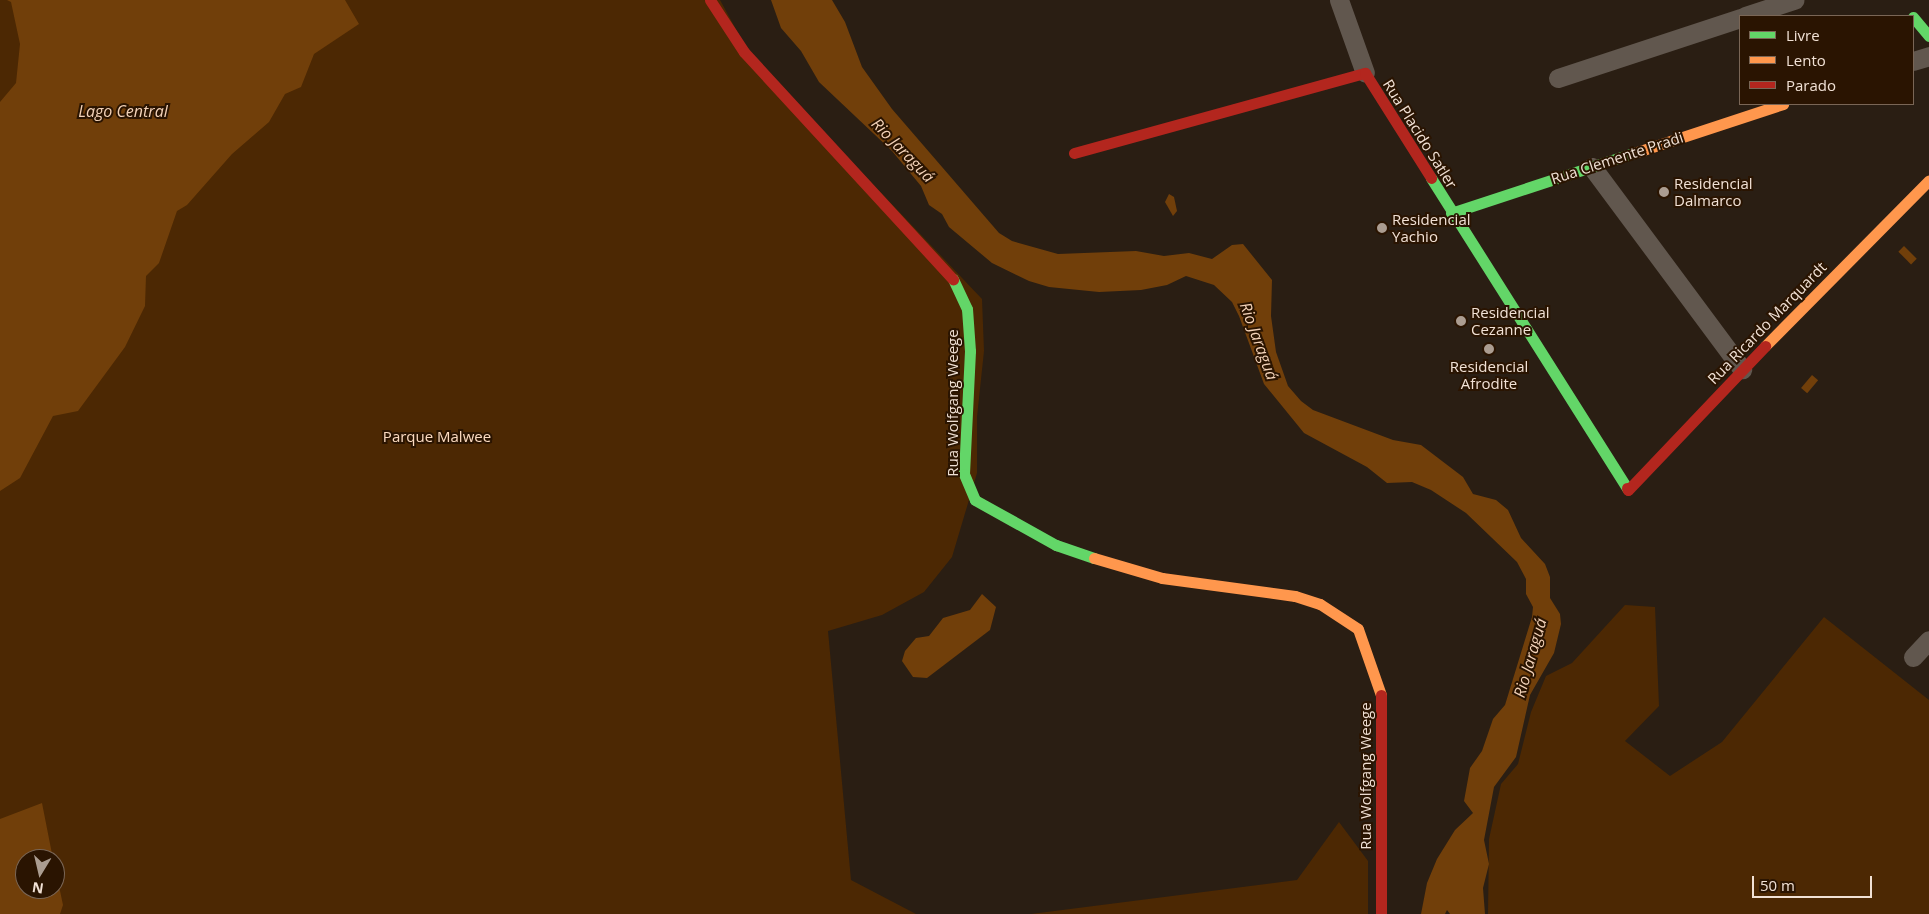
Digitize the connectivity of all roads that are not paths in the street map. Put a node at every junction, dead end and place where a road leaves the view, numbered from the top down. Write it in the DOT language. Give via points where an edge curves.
graph roads {
  1 [pos="710,0"];
  2 [pos="1339,0"];
  3 [pos="1794,0"];
  4 [pos="1903,5"];
  5 [pos="1748,15"];
  6 [pos="1910,15"];
  7 [pos="1739,18"];
  8 [pos="1914,19"];
  9 [pos="1929,36"];
  10 [pos="1929,56"];
  11 [pos="1914,61"];
  12 [pos="1365,72"];
  13 [pos="1558,78"];
  14 [pos="1780,105"];
  15 [pos="1074,152"];
  16 [pos="1592,167"];
  17 [pos="1929,180"];
  18 [pos="1451,213"];
  19 [pos="1742,369"];
  20 [pos="1628,490"];
  21 [pos="1929,640"];
  22 [pos="1913,657"];
  23 [pos="1381,914"];
  1 -- 23 [label="street, Rua Wolfgang Weege" via="744,52 950,275 967,309 970,351 964,474 975,500 1056,544 1129,570 1162,578 1295,596 1320,604 1358,629 1381,690"];
  2 -- 12 [label="street"];
  3 -- 5 [label="street"];
  4 -- 6 [label="street"];
  7 -- 13 [label="street"];
  8 -- 9 [label="street"];
  10 -- 11 [label="street"];
  12 -- 15 [label="street, Rua Placido Satler"];
  12 -- 18 [label="street, Rua Placido Satler"];
  14 -- 16 [label="street, Rua Clemente Pradi"];
  16 -- 18 [label="street, Rua Clemente Pradi"];
  16 -- 19 [label="street"];
  17 -- 19 [label="street, Rua Ricardo Marquardt"];
  18 -- 20 [label="street, Rua Placido Satler"];
  19 -- 20 [label="street, Rua Ricardo Marquardt"];
  21 -- 22 [label="street"];
}
